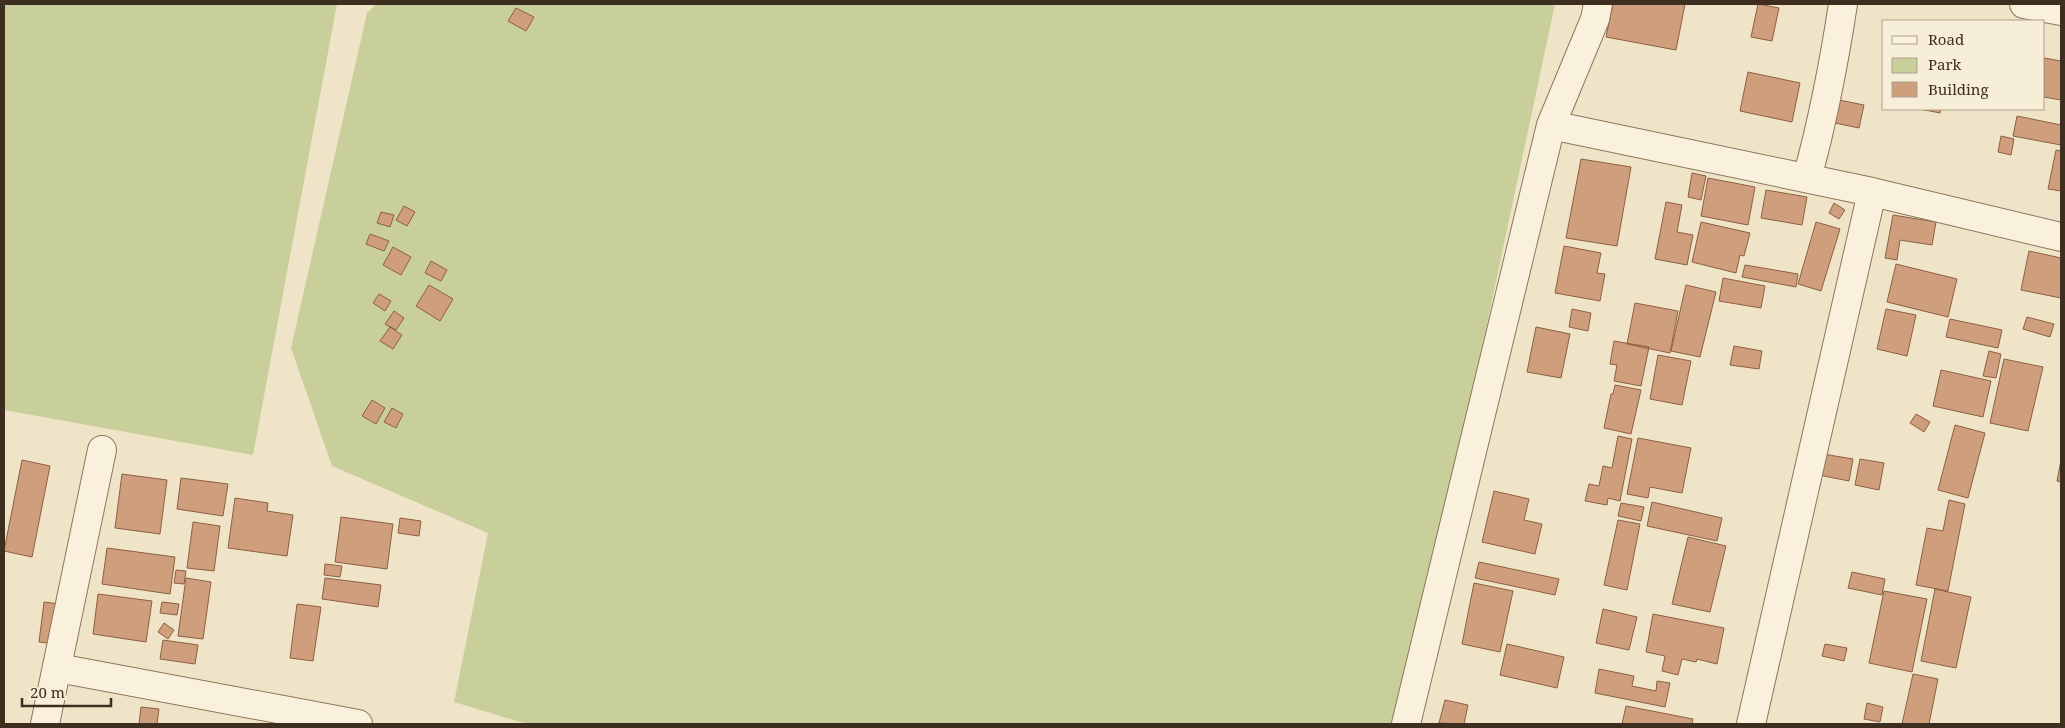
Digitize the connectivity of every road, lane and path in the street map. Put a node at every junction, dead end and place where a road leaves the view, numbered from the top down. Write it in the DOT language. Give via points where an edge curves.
graph roads {
  1 [pos="1598,4"];
  2 [pos="1843,4"];
  3 [pos="2024,4"];
  4 [pos="2061,11"];
  5 [pos="1551,125"];
  6 [pos="1807,178"];
  7 [pos="1872,192"];
  8 [pos="2061,237"];
  9 [pos="102,450"];
  10 [pos="58,668"];
  11 [pos="45,724"];
  12 [pos="358,724"];
  13 [pos="1406,724"];
  14 [pos="1751,724"];
  1 -- 5 [label="street" via="1595,19"];
  2 -- 6 [label="street" via="1822,125"];
  3 -- 4 [label="street"];
  5 -- 6 [label="street"];
  5 -- 13 [label="street"];
  6 -- 7 [label="street"];
  7 -- 8 [label="street"];
  7 -- 14 [label="street"];
  9 -- 10 [label="street"];
  10 -- 11 [label="street"];
  10 -- 12 [label="street"];
}
